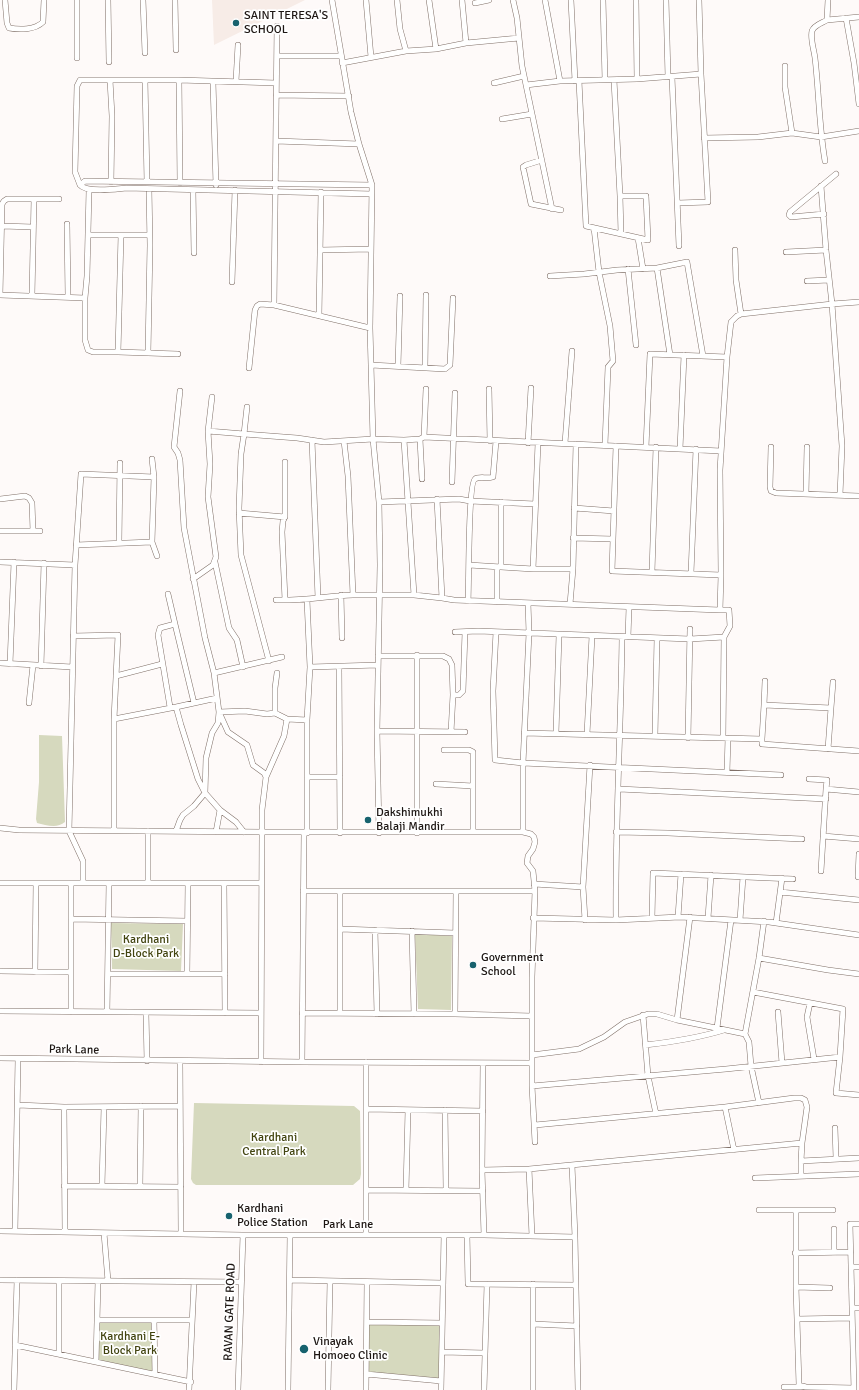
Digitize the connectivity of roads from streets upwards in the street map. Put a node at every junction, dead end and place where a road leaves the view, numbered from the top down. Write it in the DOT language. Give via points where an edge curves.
graph roads {
  1 [pos="5,0"];
  2 [pos="44,0"];
  3 [pos="78,0"];
  4 [pos="108,0"];
  5 [pos="142,0"];
  6 [pos="175,0"];
  7 [pos="332,0"];
  8 [pos="366,0"];
  9 [pos="397,0"];
  10 [pos="429,0"];
  11 [pos="462,0"];
  12 [pos="490,0"];
  13 [pos="513,0"];
  14 [pos="545,0"];
  15 [pos="571,0"];
  16 [pos="603,0"];
  17 [pos="636,0"];
  18 [pos="666,0"];
  19 [pos="699,0"];
  20 [pos="828,0"];
  21 [pos="475,3"];
  22 [pos="859,17"];
  23 [pos="846,18"];
  24 [pos="826,20"];
  25 [pos="278,26"];
  26 [pos="519,38"];
  27 [pos="466,43"];
  28 [pos="238,45"];
  29 [pos="436,49"];
  30 [pos="176,50"];
  31 [pos="406,51"];
  32 [pos="145,53"];
  33 [pos="277,56"];
  34 [pos="342,56"];
  35 [pos="371,57"];
  36 [pos="77,58"];
  37 [pos="109,62"];
  38 [pos="342,63"];
  39 [pos="785,66"];
  40 [pos="701,74"];
  41 [pos="524,76"];
  42 [pos="670,77"];
  43 [pos="637,79"];
  44 [pos="110,80"];
  45 [pos="145,80"];
  46 [pos="179,80"];
  47 [pos="605,80"];
  48 [pos="614,80"];
  49 [pos="236,81"];
  50 [pos="560,81"];
  51 [pos="577,81"];
  52 [pos="213,82"];
  53 [pos="276,83"];
  54 [pos="494,83"];
  55 [pos="526,85"];
  56 [pos="276,95"];
  57 [pos="349,96"];
  58 [pos="859,104"];
  59 [pos="532,114"];
  60 [pos="502,119"];
  61 [pos="859,130"];
  62 [pos="792,133"];
  63 [pos="821,137"];
  64 [pos="704,138"];
  65 [pos="276,141"];
  66 [pos="359,144"];
  67 [pos="542,160"];
  68 [pos="825,161"];
  69 [pos="836,174"];
  70 [pos="111,182"];
  71 [pos="147,182"];
  72 [pos="180,182"];
  73 [pos="216,183"];
  74 [pos="276,183"];
  75 [pos="81,185"];
  76 [pos="372,185"];
  77 [pos="821,186"];
  78 [pos="149,189"];
  79 [pos="89,190"];
  80 [pos="193,190"];
  81 [pos="216,190"];
  82 [pos="235,190"];
  83 [pos="276,191"];
  84 [pos="321,192"];
  85 [pos="372,194"];
  86 [pos="620,196"];
  87 [pos="34,199"];
  88 [pos="59,199"];
  89 [pos="678,203"];
  90 [pos="552,209"];
  91 [pos="561,210"];
  92 [pos="824,214"];
  93 [pos="67,224"];
  94 [pos="2,226"];
  95 [pos="33,227"];
  96 [pos="594,228"];
  97 [pos="621,234"];
  98 [pos="88,235"];
  99 [pos="121,235"];
  100 [pos="149,235"];
  101 [pos="638,238"];
  102 [pos="679,246"];
  103 [pos="371,249"];
  104 [pos="320,250"];
  105 [pos="735,250"];
  106 [pos="826,250"];
  107 [pos="786,252"];
  108 [pos="194,253"];
  109 [pos="657,268"];
  110 [pos="628,269"];
  111 [pos="643,269"];
  112 [pos="599,272"];
  113 [pos="550,276"];
  114 [pos="829,280"];
  115 [pos="232,282"];
  116 [pos="807,282"];
  117 [pos="0,295"];
  118 [pos="426,295"];
  119 [pos="32,296"];
  120 [pos="68,296"];
  121 [pos="400,296"];
  122 [pos="85,298"];
  123 [pos="453,298"];
  124 [pos="859,302"];
  125 [pos="832,304"];
  126 [pos="274,306"];
  127 [pos="741,314"];
  128 [pos="319,316"];
  129 [pos="370,328"];
  130 [pos="636,345"];
  131 [pos="572,351"];
  132 [pos="118,352"];
  133 [pos="148,353"];
  134 [pos="178,354"];
  135 [pos="670,355"];
  136 [pos="684,355"];
  137 [pos="703,356"];
  138 [pos="727,357"];
  139 [pos="371,365"];
  140 [pos="398,366"];
  141 [pos="248,368"];
  142 [pos="425,368"];
  143 [pos="531,388"];
  144 [pos="426,389"];
  145 [pos="489,389"];
  146 [pos="180,391"];
  147 [pos="455,393"];
  148 [pos="212,397"];
  149 [pos="247,406"];
  150 [pos="208,431"];
  151 [pos="244,434"];
  152 [pos="422,438"];
  153 [pos="373,439"];
  154 [pos="453,439"];
  155 [pos="312,440"];
  156 [pos="404,440"];
  157 [pos="344,441"];
  158 [pos="490,441"];
  159 [pos="496,441"];
  160 [pos="528,443"];
  161 [pos="538,443"];
  162 [pos="566,443"];
  163 [pos="576,444"];
  164 [pos="605,445"];
  165 [pos="616,446"];
  166 [pos="646,447"];
  167 [pos="771,447"];
  168 [pos="807,447"];
  169 [pos="656,448"];
  170 [pos="680,449"];
  171 [pos="696,450"];
  172 [pos="721,451"];
  173 [pos="152,459"];
  174 [pos="285,462"];
  175 [pos="120,463"];
  176 [pos="120,476"];
  177 [pos="154,477"];
  178 [pos="422,479"];
  179 [pos="452,482"];
  180 [pos="806,494"];
  181 [pos="840,495"];
  182 [pos="859,496"];
  183 [pos="0,499"];
  184 [pos="437,499"];
  185 [pos="408,500"];
  186 [pos="470,501"];
  187 [pos="379,502"];
  188 [pos="502,502"];
  189 [pos="536,504"];
  190 [pos="574,508"];
  191 [pos="614,511"];
  192 [pos="239,514"];
  193 [pos="285,517"];
  194 [pos="0,531"];
  195 [pos="33,531"];
  196 [pos="40,531"];
  197 [pos="573,538"];
  198 [pos="613,539"];
  199 [pos="119,542"];
  200 [pos="152,542"];
  201 [pos="76,545"];
  202 [pos="157,556"];
  203 [pos="0,562"];
  204 [pos="14,562"];
  205 [pos="215,562"];
  206 [pos="44,563"];
  207 [pos="75,565"];
  208 [pos="469,565"];
  209 [pos="499,567"];
  210 [pos="533,569"];
  211 [pos="573,569"];
  212 [pos="652,572"];
  213 [pos="692,574"];
  214 [pos="721,575"];
  215 [pos="193,579"];
  216 [pos="168,594"];
  217 [pos="341,595"];
  218 [pos="353,595"];
  219 [pos="380,595"];
  220 [pos="414,595"];
  221 [pos="318,598"];
  222 [pos="442,598"];
  223 [pos="276,600"];
  224 [pos="285,600"];
  225 [pos="307,600"];
  226 [pos="468,601"];
  227 [pos="497,602"];
  228 [pos="528,603"];
  229 [pos="570,604"];
  230 [pos="629,607"];
  231 [pos="715,610"];
  232 [pos="175,624"];
  233 [pos="690,629"];
  234 [pos="455,632"];
  235 [pos="465,632"];
  236 [pos="496,632"];
  237 [pos="529,633"];
  238 [pos="559,635"];
  239 [pos="73,636"];
  240 [pos="592,636"];
  241 [pos="622,637"];
  242 [pos="628,637"];
  243 [pos="724,637"];
  244 [pos="342,638"];
  245 [pos="657,638"];
  246 [pos="690,639"];
  247 [pos="417,655"];
  248 [pos="378,656"];
  249 [pos="282,657"];
  250 [pos="269,661"];
  251 [pos="0,663"];
  252 [pos="10,664"];
  253 [pos="162,664"];
  254 [pos="33,665"];
  255 [pos="378,665"];
  256 [pos="41,666"];
  257 [pos="0,667"];
  258 [pos="72,667"];
  259 [pos="243,667"];
  260 [pos="310,667"];
  261 [pos="339,667"];
  262 [pos="214,673"];
  263 [pos="277,673"];
  264 [pos="116,676"];
  265 [pos="765,681"];
  266 [pos="833,682"];
  267 [pos="453,695"];
  268 [pos="217,698"];
  269 [pos="29,703"];
  270 [pos="194,703"];
  271 [pos="764,705"];
  272 [pos="173,707"];
  273 [pos="831,708"];
  274 [pos="219,712"];
  275 [pos="275,713"];
  276 [pos="114,719"];
  277 [pos="287,719"];
  278 [pos="307,720"];
  279 [pos="377,731"];
  280 [pos="418,731"];
  281 [pos="451,732"];
  282 [pos="465,732"];
  283 [pos="524,732"];
  284 [pos="556,734"];
  285 [pos="587,734"];
  286 [pos="619,735"];
  287 [pos="655,736"];
  288 [pos="688,738"];
  289 [pos="725,738"];
  290 [pos="762,739"];
  291 [pos="828,749"];
  292 [pos="444,750"];
  293 [pos="859,751"];
  294 [pos="523,762"];
  295 [pos="590,765"];
  296 [pos="619,766"];
  297 [pos="727,772"];
  298 [pos="781,775"];
  299 [pos="266,777"];
  300 [pos="307,777"];
  301 [pos="340,777"];
  302 [pos="809,779"];
  303 [pos="436,784"];
  304 [pos="473,786"];
  305 [pos="619,789"];
  306 [pos="826,789"];
  307 [pos="859,792"];
  308 [pos="205,793"];
  309 [pos="826,799"];
  310 [pos="220,810"];
  311 [pos="0,828"];
  312 [pos="69,831"];
  313 [pos="114,831"];
  314 [pos="176,831"];
  315 [pos="148,832"];
  316 [pos="216,832"];
  317 [pos="244,832"];
  318 [pos="262,832"];
  319 [pos="306,832"];
  320 [pos="473,832"];
  321 [pos="524,832"];
  322 [pos="616,832"];
  323 [pos="340,833"];
  324 [pos="379,833"];
  325 [pos="417,833"];
  326 [pos="823,836"];
  327 [pos="802,839"];
  328 [pos="859,839"];
  329 [pos="859,854"];
  330 [pos="821,872"];
  331 [pos="681,874"];
  332 [pos="711,875"];
  333 [pos="743,877"];
  334 [pos="858,877"];
  335 [pos="782,878"];
  336 [pos="793,879"];
  337 [pos="0,883"];
  338 [pos="36,883"];
  339 [pos="71,883"];
  340 [pos="83,883"];
  341 [pos="108,883"];
  342 [pos="148,883"];
  343 [pos="188,883"];
  344 [pos="224,883"];
  345 [pos="261,883"];
  346 [pos="534,884"];
  347 [pos="584,887"];
  348 [pos="303,891"];
  349 [pos="340,891"];
  350 [pos="456,891"];
  351 [pos="535,891"];
  352 [pos="780,892"];
  353 [pos="859,900"];
  354 [pos="678,917"];
  355 [pos="690,917"];
  356 [pos="533,918"];
  357 [pos="652,918"];
  358 [pos="708,918"];
  359 [pos="71,919"];
  360 [pos="108,920"];
  361 [pos="586,920"];
  362 [pos="616,920"];
  363 [pos="731,920"];
  364 [pos="740,920"];
  365 [pos="188,921"];
  366 [pos="764,921"];
  367 [pos="776,923"];
  368 [pos="340,928"];
  369 [pos="375,930"];
  370 [pos="412,931"];
  371 [pos="456,932"];
  372 [pos="859,935"];
  373 [pos="759,958"];
  374 [pos="0,971"];
  375 [pos="35,972"];
  376 [pos="70,972"];
  377 [pos="108,974"];
  378 [pos="186,974"];
  379 [pos="224,974"];
  380 [pos="859,974"];
  381 [pos="752,992"];
  382 [pos="810,1003"];
  383 [pos="0,1011"];
  384 [pos="71,1012"];
  385 [pos="107,1012"];
  386 [pos="778,1012"];
  387 [pos="146,1013"];
  388 [pos="225,1013"];
  389 [pos="261,1013"];
  390 [pos="302,1013"];
  391 [pos="340,1013"];
  392 [pos="377,1014"];
  393 [pos="414,1014"];
  394 [pos="455,1014"];
  395 [pos="643,1015"];
  396 [pos="532,1016"];
  397 [pos="677,1020"];
  398 [pos="717,1028"];
  399 [pos="725,1030"];
  400 [pos="745,1034"];
  401 [pos="645,1045"];
  402 [pos="532,1055"];
  403 [pos="840,1056"];
  404 [pos="0,1058"];
  405 [pos="18,1059"];
  406 [pos="814,1059"];
  407 [pos="147,1060"];
  408 [pos="180,1061"];
  409 [pos="261,1062"];
  410 [pos="302,1062"];
  411 [pos="366,1062"];
  412 [pos="483,1063"];
  413 [pos="532,1063"];
  414 [pos="782,1063"];
  415 [pos="751,1066"];
  416 [pos="648,1076"];
  417 [pos="532,1086"];
  418 [pos="859,1095"];
  419 [pos="759,1103"];
  420 [pos="18,1105"];
  421 [pos="141,1106"];
  422 [pos="180,1106"];
  423 [pos="64,1107"];
  424 [pos="104,1107"];
  425 [pos="725,1107"];
  426 [pos="366,1109"];
  427 [pos="408,1110"];
  428 [pos="445,1110"];
  429 [pos="483,1111"];
  430 [pos="656,1114"];
  431 [pos="535,1125"];
  432 [pos="835,1128"];
  433 [pos="535,1142"];
  434 [pos="802,1143"];
  435 [pos="734,1150"];
  436 [pos="836,1158"];
  437 [pos="859,1158"];
  438 [pos="801,1161"];
  439 [pos="572,1165"];
  440 [pos="528,1169"];
  441 [pos="482,1170"];
  442 [pos="859,1174"];
  443 [pos="801,1176"];
  444 [pos="756,1178"];
  445 [pos="64,1186"];
  446 [pos="102,1186"];
  447 [pos="140,1186"];
  448 [pos="181,1187"];
  449 [pos="366,1190"];
  450 [pos="406,1190"];
  451 [pos="446,1190"];
  452 [pos="483,1191"];
  453 [pos="759,1210"];
  454 [pos="796,1210"];
  455 [pos="833,1210"];
  456 [pos="859,1224"];
  457 [pos="834,1230"];
  458 [pos="0,1231"];
  459 [pos="15,1231"];
  460 [pos="65,1232"];
  461 [pos="104,1233"];
  462 [pos="181,1234"];
  463 [pos="243,1235"];
  464 [pos="290,1235"];
  465 [pos="366,1235"];
  466 [pos="444,1235"];
  467 [pos="467,1235"];
  468 [pos="484,1235"];
  469 [pos="532,1236"];
  470 [pos="576,1237"];
  471 [pos="851,1252"];
  472 [pos="795,1253"];
  473 [pos="834,1253"];
  474 [pos="851,1267"];
  475 [pos="859,1267"];
  476 [pos="0,1280"];
  477 [pos="17,1280"];
  478 [pos="59,1280"];
  479 [pos="290,1280"];
  480 [pos="98,1281"];
  481 [pos="108,1281"];
  482 [pos="330,1281"];
  483 [pos="194,1282"];
  484 [pos="241,1282"];
  485 [pos="367,1282"];
  486 [pos="443,1283"];
  487 [pos="487,1284"];
  488 [pos="533,1284"];
  489 [pos="576,1285"];
  490 [pos="796,1287"];
  491 [pos="830,1288"];
  492 [pos="852,1308"];
  493 [pos="859,1308"];
  494 [pos="852,1318"];
  495 [pos="797,1319"];
  496 [pos="97,1320"];
  497 [pos="154,1320"];
  498 [pos="192,1320"];
  499 [pos="367,1322"];
  500 [pos="442,1322"];
  501 [pos="533,1324"];
  502 [pos="577,1326"];
  503 [pos="15,1345"];
  504 [pos="442,1352"];
  505 [pos="485,1352"];
  506 [pos="59,1354"];
  507 [pos="96,1362"];
  508 [pos="856,1370"];
  509 [pos="154,1374"];
  510 [pos="366,1374"];
  511 [pos="441,1381"];
  512 [pos="191,1382"];
  513 [pos="784,1387"];
  514 [pos="802,1387"];
  515 [pos="854,1389"];
  516 [pos="14,1390"];
  517 [pos="189,1390"];
  518 [pos="238,1390"];
  519 [pos="288,1390"];
  520 [pos="328,1390"];
  521 [pos="366,1390"];
  522 [pos="441,1390"];
  523 [pos="484,1390"];
  524 [pos="533,1390"];
  525 [pos="578,1390"];
  1 -- 2 [label="street" via="7,23 9,28 14,29 40,25 43,22"];
  3 -- 36 [label="street"];
  4 -- 37 [label="street"];
  5 -- 32 [label="street"];
  6 -- 30 [label="street"];
  7 -- 34 [label="street"];
  8 -- 35 [label="street"];
  9 -- 31 [label="street" via="400,29"];
  10 -- 29 [label="street"];
  11 -- 27 [label="street"];
  12 -- 21 [label="street"];
  13 -- 26 [label="street"];
  14 -- 50 [label="street"];
  15 -- 51 [label="street"];
  16 -- 47 [label="street"];
  17 -- 43 [label="street"];
  18 -- 42 [label="street"];
  19 -- 40 [label="street"];
  20 -- 24 [label="street"];
  22 -- 23 [label="street"];
  23 -- 24 [label="street"];
  23 -- 58 [label="street"];
  24 -- 63 [label="street" via="812,28"];
  25 -- 33 [label="street"];
  26 -- 27 [label="street"];
  26 -- 41 [label="street"];
  27 -- 29 [label="street"];
  28 -- 49 [label="street"];
  29 -- 31 [label="street"];
  31 -- 35 [label="street"];
  33 -- 34 [label="street"];
  33 -- 53 [label="street"];
  34 -- 38 [label="street"];
  35 -- 38 [label="street"];
  38 -- 57 [label="street"];
  39 -- 62 [label="street" via="785,87"];
  40 -- 42 [label="street"];
  40 -- 64 [label="street"];
  41 -- 54 [label="street"];
  41 -- 55 [label="street"];
  42 -- 43 [label="street"];
  42 -- 89 [label="street"];
  43 -- 48 [label="street"];
  44 -- 45 [label="street"];
  44 -- 70 [label="street"];
  44 -- 75 [label="street" via="78,82 75,172"];
  45 -- 46 [label="street"];
  45 -- 71 [label="street"];
  46 -- 52 [label="street"];
  46 -- 72 [label="street"];
  47 -- 48 [label="street"];
  47 -- 51 [label="street"];
  48 -- 86 [label="street"];
  49 -- 52 [label="street"];
  49 -- 53 [label="street"];
  50 -- 51 [label="street"];
  50 -- 55 [label="street"];
  51 -- 96 [label="street" via="586,226"];
  52 -- 73 [label="street"];
  53 -- 56 [label="street"];
  55 -- 59 [label="street"];
  56 -- 57 [label="street"];
  56 -- 65 [label="street"];
  57 -- 66 [label="street"];
  59 -- 60 [label="street"];
  59 -- 67 [label="street"];
  61 -- 63 [label="street"];
  62 -- 63 [label="street"];
  62 -- 64 [label="street" via="758,137"];
  63 -- 68 [label="street"];
  64 -- 89 [label="street" via="708,202"];
  65 -- 66 [label="street"];
  65 -- 74 [label="street"];
  66 -- 76 [label="street"];
  67 -- 90 [label="street"];
  67 -- 90 [label="street" via="524,167 530,204"];
  69 -- 77 [label="street"];
  70 -- 71 [label="street"];
  70 -- 75 [label="street" via="85,181"];
  71 -- 72 [label="street"];
  72 -- 73 [label="street"];
  73 -- 74 [label="street"];
  73 -- 81 [label="street"];
  74 -- 76 [label="street"];
  74 -- 83 [label="street"];
  75 -- 79 [label="street"];
  76 -- 85 [label="street"];
  77 -- 92 [label="street"];
  77 -- 92 [label="street" via="789,215 791,217"];
  78 -- 79 [label="street"];
  78 -- 80 [label="street"];
  78 -- 100 [label="street"];
  79 -- 98 [label="street"];
  80 -- 81 [label="street"];
  80 -- 108 [label="street"];
  81 -- 82 [label="street"];
  82 -- 83 [label="street"];
  82 -- 115 [label="street"];
  83 -- 84 [label="street"];
  83 -- 126 [label="street"];
  84 -- 85 [label="street"];
  84 -- 104 [label="street"];
  85 -- 103 [label="street"];
  86 -- 97 [label="street"];
  86 -- 101 [label="street" via="646,196 648,240"];
  87 -- 88 [label="street"];
  87 -- 94 [label="street" via="4,201"];
  87 -- 95 [label="street"];
  89 -- 102 [label="street"];
  90 -- 91 [label="street"];
  92 -- 106 [label="street"];
  93 -- 120 [label="street"];
  94 -- 95 [label="street"];
  94 -- 117 [label="street"];
  95 -- 119 [label="street"];
  96 -- 97 [label="street"];
  96 -- 112 [label="street"];
  97 -- 101 [label="street"];
  98 -- 99 [label="street"];
  98 -- 122 [label="street"];
  99 -- 100 [label="street"];
  99 -- 132 [label="street"];
  100 -- 133 [label="street"];
  101 -- 111 [label="street"];
  103 -- 104 [label="street"];
  103 -- 129 [label="street"];
  104 -- 128 [label="street"];
  105 -- 127 [label="street"];
  106 -- 107 [label="street"];
  106 -- 114 [label="street"];
  109 -- 111 [label="street"];
  109 -- 135 [label="street"];
  109 -- 137 [label="street" via="688,262"];
  110 -- 111 [label="street"];
  110 -- 112 [label="street"];
  110 -- 130 [label="street"];
  112 -- 113 [label="street"];
  112 -- 164 [label="street" via="610,326 613,361 608,367"];
  114 -- 116 [label="street"];
  114 -- 125 [label="street"];
  117 -- 119 [label="street"];
  118 -- 142 [label="street"];
  119 -- 120 [label="street"];
  120 -- 122 [label="street"];
  121 -- 140 [label="street"];
  122 -- 132 [label="street" via="85,340 88,350"];
  123 -- 142 [label="street" via="450,365 445,369"];
  124 -- 125 [label="street"];
  125 -- 127 [label="street"];
  125 -- 181 [label="street" via="842,446"];
  126 -- 128 [label="street"];
  126 -- 141 [label="street" via="260,304 255,310"];
  127 -- 138 [label="street" via="731,322"];
  128 -- 129 [label="street"];
  129 -- 139 [label="street"];
  131 -- 162 [label="street"];
  132 -- 133 [label="street"];
  133 -- 134 [label="street"];
  135 -- 136 [label="street"];
  135 -- 166 [label="street" via="649,356"];
  136 -- 137 [label="street"];
  136 -- 170 [label="street"];
  137 -- 138 [label="street"];
  138 -- 172 [label="street"];
  139 -- 140 [label="street"];
  139 -- 153 [label="street"];
  140 -- 142 [label="street"];
  143 -- 160 [label="street"];
  144 -- 152 [label="street"];
  145 -- 158 [label="street"];
  146 -- 215 [label="street" via="174,447 180,460 184,528"];
  147 -- 154 [label="street"];
  148 -- 150 [label="street"];
  149 -- 151 [label="street"];
  150 -- 151 [label="street"];
  150 -- 205 [label="street" via="208,497 216,552"];
  151 -- 155 [label="street"];
  151 -- 192 [label="street"];
  152 -- 154 [label="street"];
  152 -- 156 [label="street"];
  152 -- 178 [label="street"];
  153 -- 156 [label="street"];
  153 -- 157 [label="street"];
  153 -- 187 [label="street"];
  154 -- 158 [label="street"];
  154 -- 179 [label="street"];
  155 -- 157 [label="street"];
  155 -- 221 [label="street"];
  156 -- 185 [label="street"];
  157 -- 218 [label="street"];
  158 -- 159 [label="street"];
  159 -- 160 [label="street"];
  159 -- 186 [label="street" via="493,477 473,481"];
  160 -- 161 [label="street"];
  161 -- 162 [label="street"];
  161 -- 189 [label="street"];
  162 -- 163 [label="street"];
  163 -- 164 [label="street"];
  163 -- 190 [label="street"];
  164 -- 165 [label="street"];
  165 -- 166 [label="street"];
  165 -- 191 [label="street"];
  166 -- 169 [label="street"];
  167 -- 180 [label="street" via="771,491"];
  168 -- 180 [label="street"];
  169 -- 170 [label="street"];
  169 -- 212 [label="street"];
  170 -- 171 [label="street"];
  171 -- 172 [label="street"];
  171 -- 213 [label="street"];
  172 -- 214 [label="street"];
  173 -- 177 [label="street"];
  174 -- 193 [label="street"];
  175 -- 176 [label="street"];
  176 -- 177 [label="street"];
  176 -- 199 [label="street"];
  176 -- 201 [label="street" via="81,474"];
  177 -- 200 [label="street"];
  180 -- 181 [label="street"];
  181 -- 182 [label="street"];
  183 -- 195 [label="street" via="25,496 29,498 32,503"];
  184 -- 185 [label="street"];
  184 -- 186 [label="street"];
  184 -- 222 [label="street"];
  185 -- 187 [label="street"];
  185 -- 220 [label="street"];
  186 -- 188 [label="street"];
  186 -- 208 [label="street"];
  187 -- 219 [label="street"];
  188 -- 189 [label="street"];
  188 -- 209 [label="street"];
  189 -- 210 [label="street"];
  190 -- 191 [label="street"];
  190 -- 197 [label="street"];
  191 -- 198 [label="street"];
  192 -- 193 [label="street"];
  192 -- 250 [label="street" via="240,555"];
  193 -- 224 [label="street" via="282,532"];
  194 -- 195 [label="street"];
  195 -- 196 [label="street"];
  197 -- 198 [label="street"];
  197 -- 211 [label="street"];
  198 -- 212 [label="street" via="612,571"];
  199 -- 200 [label="street"];
  199 -- 201 [label="street"];
  200 -- 202 [label="street"];
  201 -- 207 [label="street"];
  203 -- 204 [label="street"];
  204 -- 206 [label="street"];
  204 -- 252 [label="street"];
  205 -- 215 [label="street"];
  205 -- 259 [label="street" via="229,628 237,640"];
  206 -- 207 [label="street"];
  206 -- 256 [label="street"];
  207 -- 239 [label="street"];
  208 -- 209 [label="street"];
  208 -- 226 [label="street"];
  209 -- 210 [label="street"];
  209 -- 227 [label="street"];
  210 -- 211 [label="street"];
  211 -- 229 [label="street"];
  212 -- 213 [label="street"];
  213 -- 214 [label="street"];
  214 -- 231 [label="street" via="720,610"];
  215 -- 262 [label="street"];
  216 -- 232 [label="street"];
  217 -- 218 [label="street"];
  217 -- 221 [label="street"];
  217 -- 244 [label="street"];
  218 -- 219 [label="street"];
  219 -- 220 [label="street"];
  219 -- 248 [label="street"];
  220 -- 222 [label="street"];
  221 -- 225 [label="street"];
  222 -- 226 [label="street"];
  223 -- 224 [label="street"];
  224 -- 225 [label="street"];
  225 -- 260 [label="street"];
  226 -- 227 [label="street"];
  227 -- 228 [label="street"];
  228 -- 229 [label="street"];
  228 -- 237 [label="street"];
  229 -- 230 [label="street"];
  230 -- 231 [label="street"];
  230 -- 242 [label="street"];
  231 -- 243 [label="street" via="729,610 730,626"];
  232 -- 253 [label="street" via="164,626 158,631"];
  232 -- 270 [label="street"];
  233 -- 246 [label="street"];
  234 -- 235 [label="street"];
  235 -- 236 [label="street"];
  235 -- 267 [label="street" via="463,691 459,695"];
  236 -- 237 [label="street"];
  236 -- 294 [label="street" via="493,691 494,757 497,760"];
  237 -- 238 [label="street"];
  237 -- 283 [label="street"];
  238 -- 240 [label="street"];
  238 -- 284 [label="street"];
  239 -- 258 [label="street"];
  239 -- 264 [label="street" via="118,635"];
  240 -- 241 [label="street"];
  240 -- 285 [label="street"];
  241 -- 242 [label="street"];
  241 -- 286 [label="street"];
  242 -- 245 [label="street"];
  243 -- 246 [label="street"];
  243 -- 289 [label="street"];
  245 -- 246 [label="street"];
  245 -- 287 [label="street"];
  246 -- 288 [label="street"];
  247 -- 248 [label="street"];
  247 -- 267 [label="street" via="443,656 450,659"];
  247 -- 280 [label="street"];
  248 -- 255 [label="street"];
  249 -- 250 [label="street"];
  250 -- 259 [label="street"];
  251 -- 252 [label="street"];
  251 -- 257 [label="street"];
  252 -- 254 [label="street"];
  253 -- 264 [label="street"];
  253 -- 272 [label="street"];
  254 -- 256 [label="street"];
  254 -- 269 [label="street"];
  255 -- 261 [label="street"];
  255 -- 279 [label="street"];
  256 -- 258 [label="street"];
  258 -- 312 [label="street"];
  259 -- 262 [label="street"];
  260 -- 261 [label="street"];
  260 -- 278 [label="street"];
  261 -- 301 [label="street"];
  262 -- 268 [label="street"];
  263 -- 275 [label="street"];
  264 -- 276 [label="street"];
  265 -- 271 [label="street"];
  266 -- 273 [label="street"];
  267 -- 281 [label="street"];
  268 -- 270 [label="street"];
  268 -- 274 [label="street"];
  270 -- 272 [label="street"];
  271 -- 273 [label="street"];
  271 -- 290 [label="street"];
  272 -- 276 [label="street"];
  272 -- 308 [label="street"];
  273 -- 291 [label="street"];
  274 -- 275 [label="street"];
  274 -- 299 [label="street" via="228,732 247,745 254,765"];
  274 -- 308 [label="street" via="218,723 212,733 206,758"];
  275 -- 277 [label="street"];
  276 -- 313 [label="street"];
  277 -- 278 [label="street"];
  277 -- 299 [label="street" via="284,736"];
  278 -- 300 [label="street"];
  279 -- 280 [label="street"];
  279 -- 324 [label="street"];
  280 -- 281 [label="street"];
  280 -- 325 [label="street"];
  281 -- 282 [label="street"];
  283 -- 284 [label="street"];
  283 -- 294 [label="street"];
  284 -- 285 [label="street"];
  285 -- 286 [label="street"];
  286 -- 287 [label="street"];
  286 -- 296 [label="street"];
  287 -- 288 [label="street"];
  288 -- 289 [label="street"];
  289 -- 290 [label="street"];
  289 -- 297 [label="street"];
  290 -- 291 [label="street" via="762,744"];
  291 -- 293 [label="street"];
  292 -- 304 [label="street" via="472,751"];
  294 -- 295 [label="street"];
  294 -- 321 [label="street"];
  295 -- 296 [label="street"];
  295 -- 347 [label="street"];
  296 -- 297 [label="street"];
  296 -- 305 [label="street"];
  297 -- 298 [label="street"];
  299 -- 318 [label="street"];
  300 -- 301 [label="street"];
  300 -- 319 [label="street"];
  301 -- 323 [label="street"];
  302 -- 306 [label="street" via="827,780"];
  303 -- 304 [label="street"];
  304 -- 320 [label="street"];
  305 -- 309 [label="street"];
  305 -- 322 [label="street"];
  306 -- 307 [label="street"];
  306 -- 309 [label="street"];
  308 -- 310 [label="street"];
  308 -- 314 [label="street" via="183,815"];
  309 -- 326 [label="street"];
  310 -- 316 [label="street"];
  310 -- 317 [label="street"];
  311 -- 312 [label="street"];
  312 -- 313 [label="street"];
  312 -- 340 [label="street" via="83,861"];
  313 -- 315 [label="street"];
  314 -- 315 [label="street"];
  314 -- 316 [label="street"];
  315 -- 342 [label="street"];
  316 -- 317 [label="street"];
  317 -- 318 [label="street"];
  318 -- 319 [label="street"];
  318 -- 345 [label="street"];
  319 -- 323 [label="street"];
  319 -- 348 [label="street"];
  320 -- 321 [label="street"];
  320 -- 325 [label="street"];
  321 -- 346 [label="street" via="531,834 535,842 527,863 532,871"];
  322 -- 327 [label="street"];
  322 -- 362 [label="street"];
  323 -- 324 [label="street"];
  324 -- 325 [label="street"];
  326 -- 328 [label="street"];
  326 -- 330 [label="street"];
  329 -- 334 [label="street"];
  331 -- 332 [label="street"];
  331 -- 354 [label="street"];
  331 -- 357 [label="street" via="653,873"];
  332 -- 333 [label="street"];
  332 -- 358 [label="street"];
  333 -- 335 [label="street"];
  333 -- 364 [label="street"];
  335 -- 336 [label="street"];
  335 -- 352 [label="street"];
  337 -- 338 [label="street"];
  338 -- 339 [label="street"];
  338 -- 375 [label="street"];
  339 -- 340 [label="street"];
  339 -- 359 [label="street"];
  340 -- 341 [label="street"];
  341 -- 342 [label="street"];
  341 -- 360 [label="street"];
  342 -- 343 [label="street"];
  343 -- 344 [label="street"];
  343 -- 365 [label="street"];
  344 -- 345 [label="street"];
  344 -- 379 [label="street"];
  345 -- 389 [label="street"];
  346 -- 347 [label="street"];
  346 -- 351 [label="street"];
  347 -- 361 [label="street"];
  348 -- 349 [label="street"];
  348 -- 390 [label="street"];
  349 -- 350 [label="street"];
  349 -- 368 [label="street"];
  350 -- 351 [label="street"];
  350 -- 371 [label="street"];
  351 -- 356 [label="street"];
  352 -- 353 [label="street"];
  352 -- 367 [label="street"];
  354 -- 355 [label="street"];
  354 -- 357 [label="street"];
  355 -- 358 [label="street"];
  355 -- 397 [label="street"];
  356 -- 361 [label="street"];
  356 -- 396 [label="street"];
  357 -- 362 [label="street"];
  358 -- 363 [label="street"];
  359 -- 360 [label="street"];
  359 -- 376 [label="street"];
  360 -- 365 [label="street"];
  360 -- 377 [label="street"];
  361 -- 362 [label="street"];
  363 -- 364 [label="street"];
  363 -- 398 [label="street"];
  364 -- 366 [label="street"];
  365 -- 378 [label="street"];
  366 -- 367 [label="street"];
  366 -- 373 [label="street"];
  367 -- 372 [label="street"];
  368 -- 369 [label="street"];
  368 -- 391 [label="street"];
  369 -- 370 [label="street"];
  369 -- 392 [label="street"];
  370 -- 371 [label="street"];
  370 -- 393 [label="street"];
  371 -- 394 [label="street"];
  373 -- 380 [label="street"];
  373 -- 381 [label="street"];
  374 -- 375 [label="street"];
  375 -- 376 [label="street"];
  376 -- 384 [label="street"];
  377 -- 378 [label="street"];
  377 -- 385 [label="street"];
  378 -- 379 [label="street"];
  379 -- 388 [label="street"];
  381 -- 382 [label="street"];
  381 -- 400 [label="street"];
  382 -- 403 [label="street" via="844,1009"];
  382 -- 406 [label="street" via="807,1017"];
  383 -- 384 [label="street"];
  384 -- 385 [label="street"];
  385 -- 387 [label="street"];
  386 -- 414 [label="street"];
  387 -- 388 [label="street"];
  387 -- 407 [label="street"];
  388 -- 389 [label="street"];
  389 -- 409 [label="street"];
  390 -- 391 [label="street"];
  390 -- 410 [label="street"];
  391 -- 392 [label="street"];
  392 -- 393 [label="street"];
  393 -- 394 [label="street"];
  394 -- 396 [label="street"];
  395 -- 397 [label="street" via="657,1014"];
  395 -- 401 [label="street"];
  395 -- 402 [label="street" via="625,1022 578,1049"];
  396 -- 402 [label="street"];
  397 -- 398 [label="street"];
  398 -- 399 [label="street"];
  399 -- 400 [label="street"];
  399 -- 401 [label="street" via="686,1040"];
  400 -- 415 [label="street" via="749,1042"];
  401 -- 416 [label="street"];
  402 -- 413 [label="street"];
  403 -- 406 [label="street"];
  403 -- 418 [label="street" via="836,1093"];
  404 -- 405 [label="street, Park Lane"];
  405 -- 407 [label="street, Park Lane"];
  405 -- 420 [label="street"];
  406 -- 414 [label="street"];
  407 -- 408 [label="street, Park Lane"];
  408 -- 409 [label="street, Park Lane"];
  408 -- 422 [label="street"];
  409 -- 410 [label="street, Park Lane"];
  410 -- 411 [label="street, Park Lane"];
  411 -- 412 [label="street, Park Lane"];
  411 -- 426 [label="street"];
  412 -- 413 [label="street, Park Lane"];
  412 -- 429 [label="street"];
  413 -- 417 [label="street"];
  414 -- 415 [label="street"];
  415 -- 416 [label="street"];
  415 -- 419 [label="street"];
  416 -- 417 [label="street"];
  416 -- 430 [label="street"];
  417 -- 431 [label="street"];
  419 -- 425 [label="street"];
  419 -- 434 [label="street" via="794,1098 805,1100 807,1107"];
  420 -- 423 [label="street"];
  420 -- 459 [label="street"];
  421 -- 422 [label="street"];
  421 -- 424 [label="street"];
  421 -- 447 [label="street"];
  422 -- 448 [label="street"];
  423 -- 424 [label="street"];
  423 -- 445 [label="street"];
  424 -- 446 [label="street"];
  425 -- 430 [label="street"];
  425 -- 435 [label="street"];
  426 -- 427 [label="street"];
  426 -- 449 [label="street"];
  427 -- 428 [label="street"];
  427 -- 450 [label="street"];
  428 -- 429 [label="street"];
  428 -- 451 [label="street"];
  429 -- 441 [label="street"];
  430 -- 431 [label="street"];
  431 -- 433 [label="street"];
  432 -- 436 [label="street"];
  434 -- 435 [label="street"];
  434 -- 438 [label="street"];
  435 -- 439 [label="street"];
  436 -- 437 [label="street"];
  436 -- 438 [label="street"];
  438 -- 443 [label="street"];
  439 -- 440 [label="street"];
  439 -- 470 [label="street"];
  440 -- 441 [label="street"];
  440 -- 469 [label="street"];
  441 -- 452 [label="street"];
  442 -- 443 [label="street"];
  443 -- 444 [label="street"];
  445 -- 446 [label="street"];
  445 -- 460 [label="street"];
  446 -- 447 [label="street"];
  447 -- 448 [label="street"];
  448 -- 462 [label="street"];
  449 -- 450 [label="street"];
  449 -- 465 [label="street"];
  450 -- 451 [label="street"];
  451 -- 452 [label="street"];
  452 -- 468 [label="street"];
  453 -- 454 [label="street"];
  454 -- 455 [label="street"];
  454 -- 472 [label="street"];
  456 -- 471 [label="street" via="850,1224"];
  457 -- 473 [label="street"];
  458 -- 459 [label="street, Park Lane"];
  459 -- 460 [label="street, Park Lane"];
  460 -- 461 [label="street, Park Lane"];
  461 -- 462 [label="street, Park Lane"];
  461 -- 481 [label="street"];
  462 -- 463 [label="street, Park Lane"];
  463 -- 464 [label="street, Park Lane"];
  463 -- 484 [label="street, RAVAN GATE ROAD"];
  464 -- 465 [label="street, Park Lane"];
  464 -- 479 [label="street"];
  465 -- 466 [label="street, Park Lane"];
  466 -- 467 [label="street, Park Lane"];
  466 -- 486 [label="street"];
  467 -- 468 [label="street, Park Lane"];
  467 -- 487 [label="street" via="468,1284"];
  468 -- 469 [label="street, Park Lane"];
  469 -- 470 [label="street, Park Lane"];
  470 -- 489 [label="street"];
  471 -- 473 [label="street"];
  471 -- 474 [label="street"];
  472 -- 473 [label="street"];
  472 -- 490 [label="street"];
  474 -- 475 [label="street"];
  474 -- 492 [label="street"];
  476 -- 477 [label="street"];
  477 -- 478 [label="street"];
  477 -- 503 [label="street"];
  478 -- 480 [label="street"];
  478 -- 506 [label="street"];
  479 -- 482 [label="street"];
  479 -- 519 [label="street"];
  480 -- 481 [label="street"];
  480 -- 496 [label="street"];
  481 -- 483 [label="street"];
  482 -- 485 [label="street"];
  482 -- 520 [label="street"];
  483 -- 484 [label="street"];
  483 -- 498 [label="street"];
  484 -- 518 [label="street, RAVAN GATE ROAD"];
  485 -- 486 [label="street"];
  485 -- 499 [label="street"];
  486 -- 500 [label="street"];
  487 -- 488 [label="street"];
  487 -- 505 [label="street"];
  488 -- 489 [label="street"];
  488 -- 501 [label="street"];
  489 -- 502 [label="street"];
  490 -- 491 [label="street"];
  490 -- 495 [label="street"];
  492 -- 493 [label="street"];
  492 -- 494 [label="street"];
  494 -- 495 [label="street"];
  494 -- 508 [label="street"];
  495 -- 514 [label="street"];
  496 -- 497 [label="street"];
  496 -- 507 [label="street"];
  497 -- 498 [label="street"];
  497 -- 509 [label="street"];
  498 -- 512 [label="street"];
  499 -- 500 [label="street"];
  499 -- 510 [label="street"];
  500 -- 504 [label="street"];
  501 -- 502 [label="street"];
  501 -- 524 [label="street"];
  502 -- 525 [label="street"];
  503 -- 506 [label="street"];
  503 -- 516 [label="street"];
  504 -- 505 [label="street"];
  504 -- 511 [label="street"];
  505 -- 523 [label="street"];
  506 -- 507 [label="street"];
  507 -- 509 [label="street"];
  508 -- 515 [label="street"];
  509 -- 512 [label="street"];
  510 -- 511 [label="street"];
  510 -- 521 [label="street"];
  511 -- 522 [label="street"];
  512 -- 517 [label="street"];
  513 -- 514 [label="street"];
  514 -- 515 [label="street"];
}
